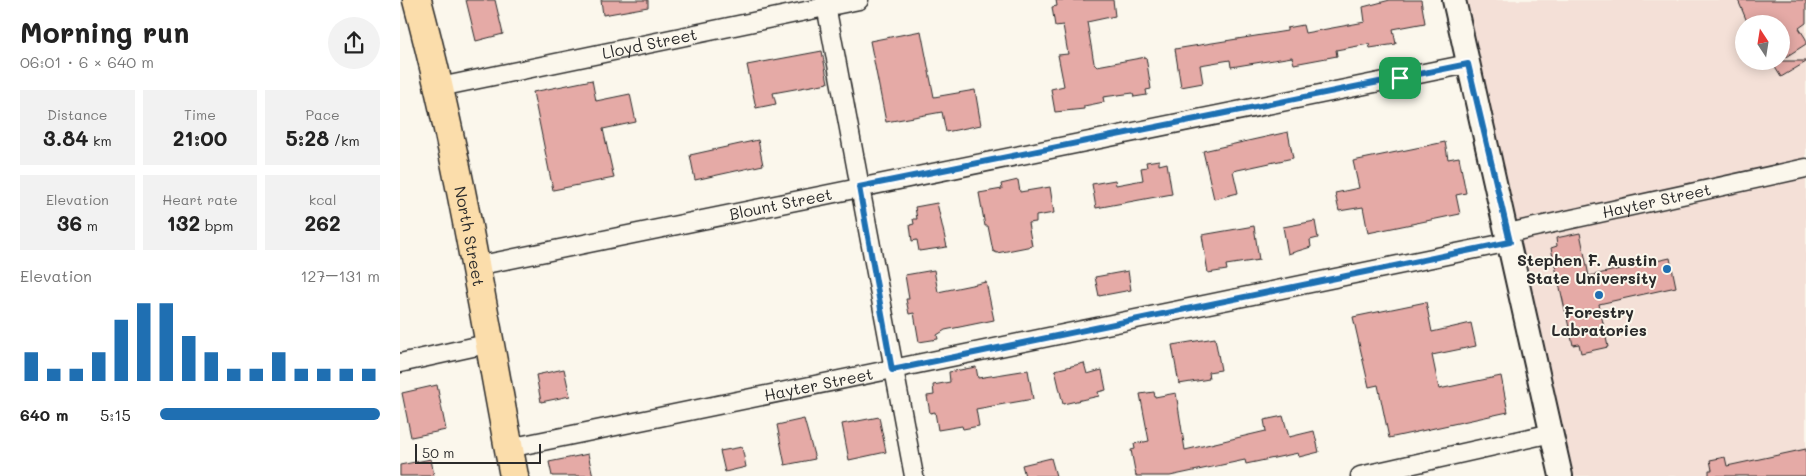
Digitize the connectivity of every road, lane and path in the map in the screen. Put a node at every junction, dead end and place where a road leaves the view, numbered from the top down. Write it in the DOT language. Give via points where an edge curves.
graph roads {
  1 [pos="417,0"];
  2 [pos="859,0"];
  3 [pos="1454,0"];
  4 [pos="826,3"];
  5 [pos="1468,64"];
  6 [pos="440,87"];
  7 [pos="1806,168"];
  8 [pos="859,187"];
  9 [pos="1509,238"];
  10 [pos="476,266"];
  11 [pos="491,343"];
  12 [pos="400,363"];
  13 [pos="892,370"];
  14 [pos="1552,433"];
  15 [pos="509,448"];
  16 [pos="514,476"];
  17 [pos="914,476"];
  18 [pos="1360,476"];
  19 [pos="1561,476"];
  1 -- 6 [label="main road, North Street"];
  2 -- 4 [label="street, Lloyd Street"];
  3 -- 5 [label="street"];
  4 -- 6 [label="street, Lloyd Street"];
  4 -- 8 [label="street"];
  5 -- 8 [label="street, Blount Street"];
  5 -- 9 [label="street"];
  6 -- 10 [label="main road, North Street"];
  7 -- 9 [label="street, Hayter Street"];
  8 -- 10 [label="street, Blount Street"];
  8 -- 13 [label="street"];
  9 -- 13 [label="street, Hayter Street"];
  9 -- 14 [label="street"];
  10 -- 11 [label="main road, North Street"];
  11 -- 12 [label="street"];
  11 -- 15 [label="main road, North Street"];
  13 -- 15 [label="street, Hayter Street"];
  13 -- 17 [label="street"];
  14 -- 18 [label="street"];
  14 -- 19 [label="street"];
  15 -- 16 [label="main road, North Street"];
}
